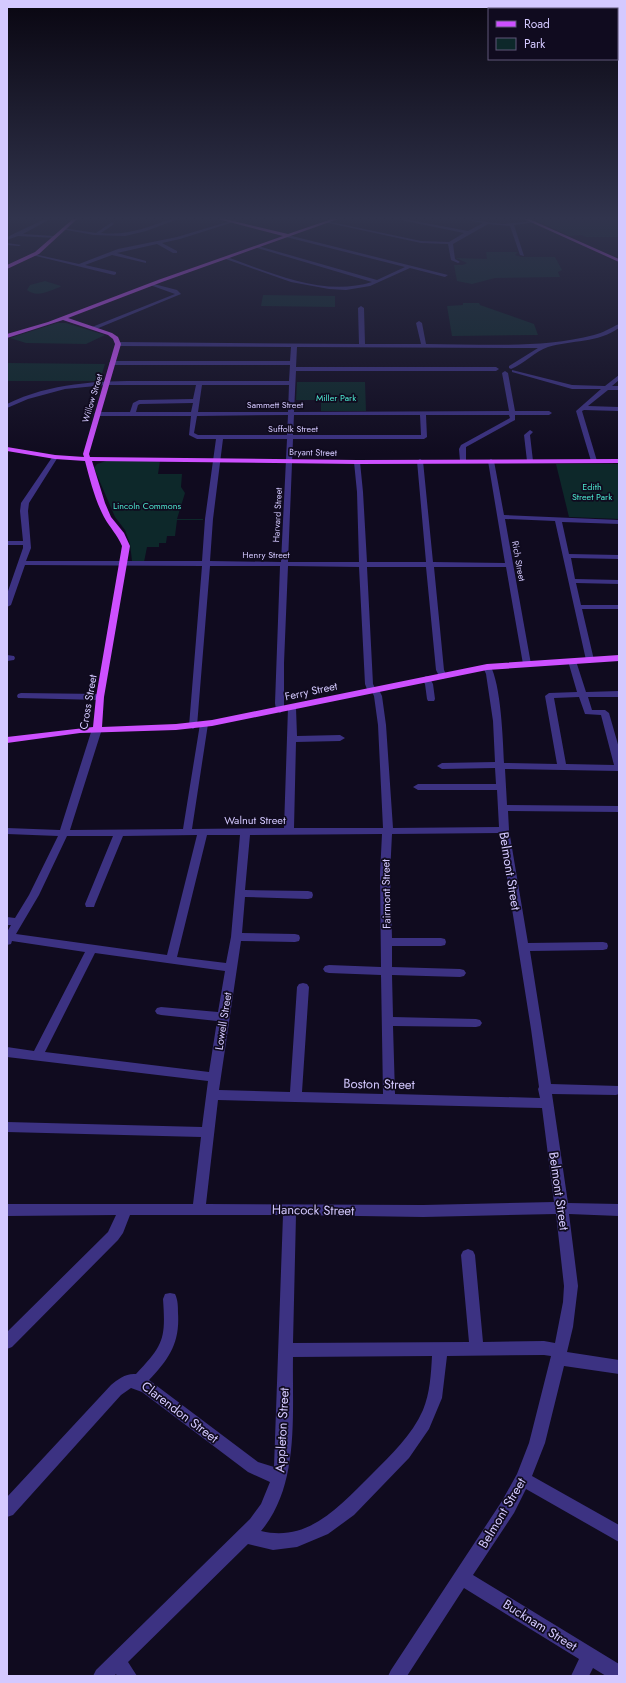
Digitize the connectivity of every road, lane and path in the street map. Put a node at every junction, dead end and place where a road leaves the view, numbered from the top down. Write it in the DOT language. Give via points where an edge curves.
graph roads {
  1 [pos="116,298"];
  2 [pos="169,298"];
  3 [pos="361,308"];
  4 [pos="62,318"];
  5 [pos="419,323"];
  6 [pos="619,326"];
  7 [pos="94,328"];
  8 [pos="7,336"];
  9 [pos="118,344"];
  10 [pos="294,345"];
  11 [pos="362,346"];
  12 [pos="424,346"];
  13 [pos="545,346"];
  14 [pos="112,363"];
  15 [pos="293,366"];
  16 [pos="508,368"];
  17 [pos="618,378"];
  18 [pos="106,383"];
  19 [pos="199,383"];
  20 [pos="292,383"];
  21 [pos="606,388"];
  22 [pos="619,388"];
  23 [pos="196,401"];
  24 [pos="7,406"];
  25 [pos="583,408"];
  26 [pos="619,409"];
  27 [pos="133,413"];
  28 [pos="194,413"];
  29 [pos="290,413"];
  30 [pos="423,413"];
  31 [pos="549,413"];
  32 [pos="96,414"];
  33 [pos="512,414"];
  34 [pos="530,432"];
  35 [pos="220,437"];
  36 [pos="291,437"];
  37 [pos="7,449"];
  38 [pos="55,457"];
  39 [pos="87,459"];
  40 [pos="217,460"];
  41 [pos="289,460"];
  42 [pos="420,460"];
  43 [pos="463,461"];
  44 [pos="491,461"];
  45 [pos="530,461"];
  46 [pos="594,461"];
  47 [pos="619,461"];
  48 [pos="357,462"];
  49 [pos="501,517"];
  50 [pos="558,520"];
  51 [pos="619,522"];
  52 [pos="7,543"];
  53 [pos="26,543"];
  54 [pos="566,556"];
  55 [pos="619,557"];
  56 [pos="22,563"];
  57 [pos="123,564"];
  58 [pos="205,564"];
  59 [pos="284,564"];
  60 [pos="363,565"];
  61 [pos="430,565"];
  62 [pos="509,565"];
  63 [pos="571,581"];
  64 [pos="619,582"];
  65 [pos="9,591"];
  66 [pos="7,605"];
  67 [pos="578,607"];
  68 [pos="619,607"];
  69 [pos="619,658"];
  70 [pos="590,660"];
  71 [pos="572,661"];
  72 [pos="527,664"];
  73 [pos="487,667"];
  74 [pos="443,676"];
  75 [pos="426,679"];
  76 [pos="373,690"];
  77 [pos="619,694"];
  78 [pos="582,695"];
  79 [pos="21,696"];
  80 [pos="100,697"];
  81 [pos="431,699"];
  82 [pos="292,708"];
  83 [pos="280,710"];
  84 [pos="204,724"];
  85 [pos="193,726"];
  86 [pos="97,729"];
  87 [pos="340,738"];
  88 [pos="292,739"];
  89 [pos="7,740"];
  90 [pos="442,766"];
  91 [pos="500,766"];
  92 [pos="619,766"];
  93 [pos="562,767"];
  94 [pos="418,787"];
  95 [pos="500,787"];
  96 [pos="502,808"];
  97 [pos="619,809"];
  98 [pos="504,830"];
  99 [pos="7,831"];
  100 [pos="387,831"];
  101 [pos="120,832"];
  102 [pos="187,832"];
  103 [pos="203,832"];
  104 [pos="244,832"];
  105 [pos="289,832"];
  106 [pos="64,833"];
  107 [pos="240,893"];
  108 [pos="308,895"];
  109 [pos="90,904"];
  110 [pos="7,921"];
  111 [pos="19,922"];
  112 [pos="236,936"];
  113 [pos="295,938"];
  114 [pos="8,939"];
  115 [pos="387,942"];
  116 [pos="441,942"];
  117 [pos="603,946"];
  118 [pos="523,947"];
  119 [pos="92,949"];
  120 [pos="171,960"];
  121 [pos="231,968"];
  122 [pos="329,969"];
  123 [pos="388,971"];
  124 [pos="460,973"];
  125 [pos="303,987"];
  126 [pos="161,1011"];
  127 [pos="224,1017"];
  128 [pos="387,1021"];
  129 [pos="476,1023"];
  130 [pos="7,1052"];
  131 [pos="37,1056"];
  132 [pos="214,1076"];
  133 [pos="544,1089"];
  134 [pos="616,1090"];
  135 [pos="212,1095"];
  136 [pos="296,1098"];
  137 [pos="389,1099"];
  138 [pos="546,1103"];
  139 [pos="7,1127"];
  140 [pos="207,1132"];
  141 [pos="561,1208"];
  142 [pos="199,1209"];
  143 [pos="290,1209"];
  144 [pos="7,1210"];
  145 [pos="125,1210"];
  146 [pos="619,1210"];
  147 [pos="468,1255"];
  148 [pos="170,1299"];
  149 [pos="7,1342"];
  150 [pos="440,1349"];
  151 [pos="477,1349"];
  152 [pos="285,1350"];
  153 [pos="559,1354"];
  154 [pos="619,1367"];
  155 [pos="138,1381"];
  156 [pos="280,1476"];
  157 [pos="523,1480"];
  158 [pos="7,1509"];
  159 [pos="619,1534"];
  160 [pos="246,1535"];
  161 [pos="462,1577"];
  162 [pos="590,1656"];
  163 [pos="117,1661"];
  164 [pos="619,1674"];
  165 [pos="102,1676"];
  166 [pos="128,1676"];
  167 [pos="397,1676"];
  168 [pos="580,1676"];
  1 -- 4 [label="main road"];
  2 -- 7 [label="street"];
  3 -- 11 [label="street"];
  4 -- 7 [label="main road"];
  4 -- 8 [label="main road"];
  5 -- 12 [label="street"];
  6 -- 13 [label="street" via="595,337"];
  7 -- 9 [label="main road" via="113,336"];
  9 -- 10 [label="street"];
  9 -- 14 [label="main road, Willow Street"];
  10 -- 11 [label="street"];
  10 -- 15 [label="street, Harvard Street"];
  11 -- 12 [label="street"];
  12 -- 13 [label="street"];
  13 -- 16 [label="street"];
  14 -- 15 [label="street"];
  14 -- 18 [label="main road, Willow Street"];
  15 -- 16 [label="street"];
  15 -- 20 [label="street, Harvard Street"];
  16 -- 21 [label="street" via="572,387"];
  16 -- 33 [label="street"];
  17 -- 21 [label="street"];
  18 -- 19 [label="street"];
  18 -- 24 [label="street" via="43,390"];
  18 -- 32 [label="main road, Willow Street"];
  19 -- 20 [label="street"];
  19 -- 23 [label="street, Suffolk Street"];
  20 -- 29 [label="street, Harvard Street"];
  21 -- 22 [label="street"];
  21 -- 25 [label="street"];
  23 -- 27 [label="street" via="140,402 135,404"];
  23 -- 28 [label="street, Suffolk Street"];
  25 -- 26 [label="street"];
  25 -- 46 [label="street" via="579,412"];
  27 -- 28 [label="street, Sammett Street"];
  27 -- 32 [label="street, Sammett Street"];
  28 -- 29 [label="street, Sammett Street"];
  28 -- 35 [label="street, Suffolk Street" via="192,436"];
  29 -- 30 [label="street, Sammett Street"];
  29 -- 36 [label="street, Harvard Street"];
  30 -- 33 [label="street, Sammett Street"];
  30 -- 36 [label="street, Suffolk Street" via="424,437"];
  31 -- 33 [label="street, Sammett Street"];
  32 -- 39 [label="main road, Willow Street"];
  33 -- 43 [label="street" via="511,421 462,447"];
  34 -- 45 [label="street" via="527,436"];
  35 -- 36 [label="street, Suffolk Street"];
  35 -- 40 [label="street"];
  36 -- 41 [label="street, Harvard Street"];
  37 -- 38 [label="main road, Bryant Street"];
  38 -- 39 [label="main road, Bryant Street"];
  38 -- 53 [label="street" via="26,503"];
  39 -- 40 [label="main road, Bryant Street"];
  39 -- 57 [label="main road, Cross Street" via="104,508 125,544"];
  40 -- 41 [label="main road, Bryant Street"];
  40 -- 58 [label="street"];
  41 -- 48 [label="main road, Bryant Street"];
  41 -- 59 [label="street, Harvard Street"];
  42 -- 43 [label="main road, Bryant Street"];
  42 -- 48 [label="main road, Bryant Street"];
  42 -- 61 [label="street"];
  43 -- 44 [label="main road, Bryant Street"];
  44 -- 45 [label="main road, Bryant Street"];
  44 -- 49 [label="street, Rich Street"];
  45 -- 46 [label="main road, Bryant Street"];
  46 -- 47 [label="main road, Bryant Street"];
  48 -- 60 [label="street, Fairmont Street"];
  49 -- 50 [label="street"];
  49 -- 62 [label="street, Rich Street"];
  50 -- 51 [label="street"];
  50 -- 54 [label="street"];
  52 -- 53 [label="street"];
  53 -- 56 [label="street"];
  54 -- 55 [label="street"];
  54 -- 63 [label="street"];
  56 -- 57 [label="street, Henry Street"];
  56 -- 65 [label="street"];
  57 -- 58 [label="street, Henry Street"];
  57 -- 80 [label="main road, Cross Street"];
  58 -- 59 [label="street, Henry Street"];
  58 -- 85 [label="street"];
  59 -- 60 [label="street, Henry Street"];
  59 -- 83 [label="street, Harvard Street"];
  60 -- 61 [label="street, Henry Street"];
  60 -- 76 [label="street, Fairmont Street" via="368,676"];
  61 -- 62 [label="street, Henry Street"];
  61 -- 74 [label="street" via="438,658"];
  62 -- 72 [label="street, Rich Street"];
  63 -- 64 [label="street"];
  63 -- 67 [label="street"];
  65 -- 66 [label="street"];
  67 -- 68 [label="street"];
  67 -- 70 [label="street"];
  69 -- 70 [label="main road, Ferry Street"];
  70 -- 71 [label="main road, Ferry Street"];
  71 -- 72 [label="main road, Ferry Street"];
  71 -- 78 [label="street"];
  72 -- 73 [label="main road, Ferry Street"];
  73 -- 74 [label="main road, Ferry Street"];
  73 -- 91 [label="street, Belmont Street" via="497,721"];
  74 -- 75 [label="main road, Ferry Street"];
  75 -- 76 [label="main road, Ferry Street"];
  75 -- 81 [label="street"];
  76 -- 82 [label="main road, Ferry Street"];
  76 -- 100 [label="street, Fairmont Street" via="378,696 382,725"];
  77 -- 78 [label="street"];
  78 -- 92 [label="street" via="588,712 605,713"];
  78 -- 93 [label="street" via="550,696"];
  79 -- 80 [label="street"];
  80 -- 86 [label="main road, Cross Street"];
  82 -- 83 [label="main road, Ferry Street"];
  82 -- 88 [label="street"];
  83 -- 84 [label="main road, Ferry Street"];
  84 -- 85 [label="main road, Ferry Street"];
  84 -- 102 [label="street"];
  85 -- 86 [label="main road, Ferry Street"];
  86 -- 89 [label="main road, Ferry Street"];
  86 -- 106 [label="street, Cross Street"];
  87 -- 88 [label="street"];
  88 -- 105 [label="street"];
  90 -- 91 [label="street"];
  91 -- 93 [label="street"];
  91 -- 95 [label="street, Belmont Street"];
  92 -- 93 [label="street"];
  94 -- 95 [label="street"];
  95 -- 96 [label="street, Belmont Street"];
  96 -- 97 [label="street"];
  96 -- 98 [label="street, Belmont Street"];
  98 -- 100 [label="street, Walnut Street"];
  98 -- 118 [label="street, Belmont Street"];
  99 -- 106 [label="street, Walnut Street"];
  100 -- 105 [label="street, Walnut Street"];
  100 -- 115 [label="street, Fairmont Street"];
  101 -- 102 [label="street, Walnut Street"];
  101 -- 106 [label="street, Walnut Street"];
  101 -- 109 [label="street"];
  102 -- 103 [label="street, Walnut Street"];
  103 -- 104 [label="street, Walnut Street"];
  103 -- 120 [label="street"];
  104 -- 105 [label="street, Walnut Street"];
  104 -- 107 [label="street, Lowell Street"];
  106 -- 111 [label="street, Cross Street"];
  107 -- 108 [label="street"];
  107 -- 112 [label="street, Lowell Street"];
  110 -- 111 [label="street"];
  111 -- 114 [label="street, Cross Street"];
  112 -- 113 [label="street"];
  112 -- 121 [label="street, Lowell Street"];
  114 -- 119 [label="street"];
  115 -- 116 [label="street"];
  115 -- 123 [label="street, Fairmont Street"];
  117 -- 118 [label="street"];
  118 -- 133 [label="street, Belmont Street"];
  119 -- 120 [label="street"];
  119 -- 131 [label="street"];
  120 -- 121 [label="street"];
  121 -- 127 [label="street, Lowell Street"];
  122 -- 123 [label="street"];
  123 -- 124 [label="street"];
  123 -- 128 [label="street, Fairmont Street"];
  125 -- 136 [label="street"];
  126 -- 127 [label="street"];
  127 -- 132 [label="street, Lowell Street"];
  128 -- 129 [label="street"];
  128 -- 137 [label="street, Fairmont Street"];
  130 -- 131 [label="street"];
  131 -- 132 [label="street"];
  132 -- 135 [label="street, Lowell Street"];
  133 -- 134 [label="street"];
  133 -- 138 [label="street, Belmont Street"];
  135 -- 136 [label="street, Boston Street"];
  135 -- 140 [label="street, Lowell Street"];
  136 -- 137 [label="street, Boston Street"];
  137 -- 138 [label="street, Boston Street"];
  138 -- 141 [label="street, Belmont Street"];
  139 -- 140 [label="street"];
  140 -- 142 [label="street, Lowell Street"];
  141 -- 143 [label="street, Hancock Street" via="423,1211"];
  141 -- 146 [label="street, Hancock Street"];
  141 -- 153 [label="street, Belmont Street" via="571,1286 569,1314"];
  142 -- 143 [label="street, Hancock Street"];
  142 -- 145 [label="street, Hancock Street"];
  143 -- 152 [label="street, Appleton Street"];
  144 -- 145 [label="street, Hancock Street"];
  145 -- 149 [label="street" via="113,1236"];
  147 -- 151 [label="street"];
  148 -- 155 [label="street" via="171,1325 168,1344"];
  150 -- 151 [label="street"];
  150 -- 152 [label="street"];
  150 -- 160 [label="street" via="437,1389 421,1430 357,1501 332,1522 301,1537 266,1542"];
  151 -- 153 [label="street" via="544,1348"];
  152 -- 156 [label="street, Appleton Street" via="284,1433"];
  153 -- 154 [label="street"];
  153 -- 157 [label="street, Belmont Street" via="540,1432"];
  155 -- 156 [label="street, Clarendon Street" via="253,1467"];
  155 -- 158 [label="street, Clarendon Street" via="128,1381 116,1390"];
  156 -- 160 [label="street, Appleton Street" via="269,1506 259,1522"];
  157 -- 159 [label="street"];
  157 -- 161 [label="street, Belmont Street"];
  160 -- 163 [label="street, Appleton Street"];
  161 -- 162 [label="street, Bucknam Street"];
  161 -- 167 [label="street, Belmont Street"];
  162 -- 164 [label="street, Bucknam Street"];
  162 -- 168 [label="street"];
  163 -- 165 [label="street, Appleton Street"];
  163 -- 166 [label="street"];
}
